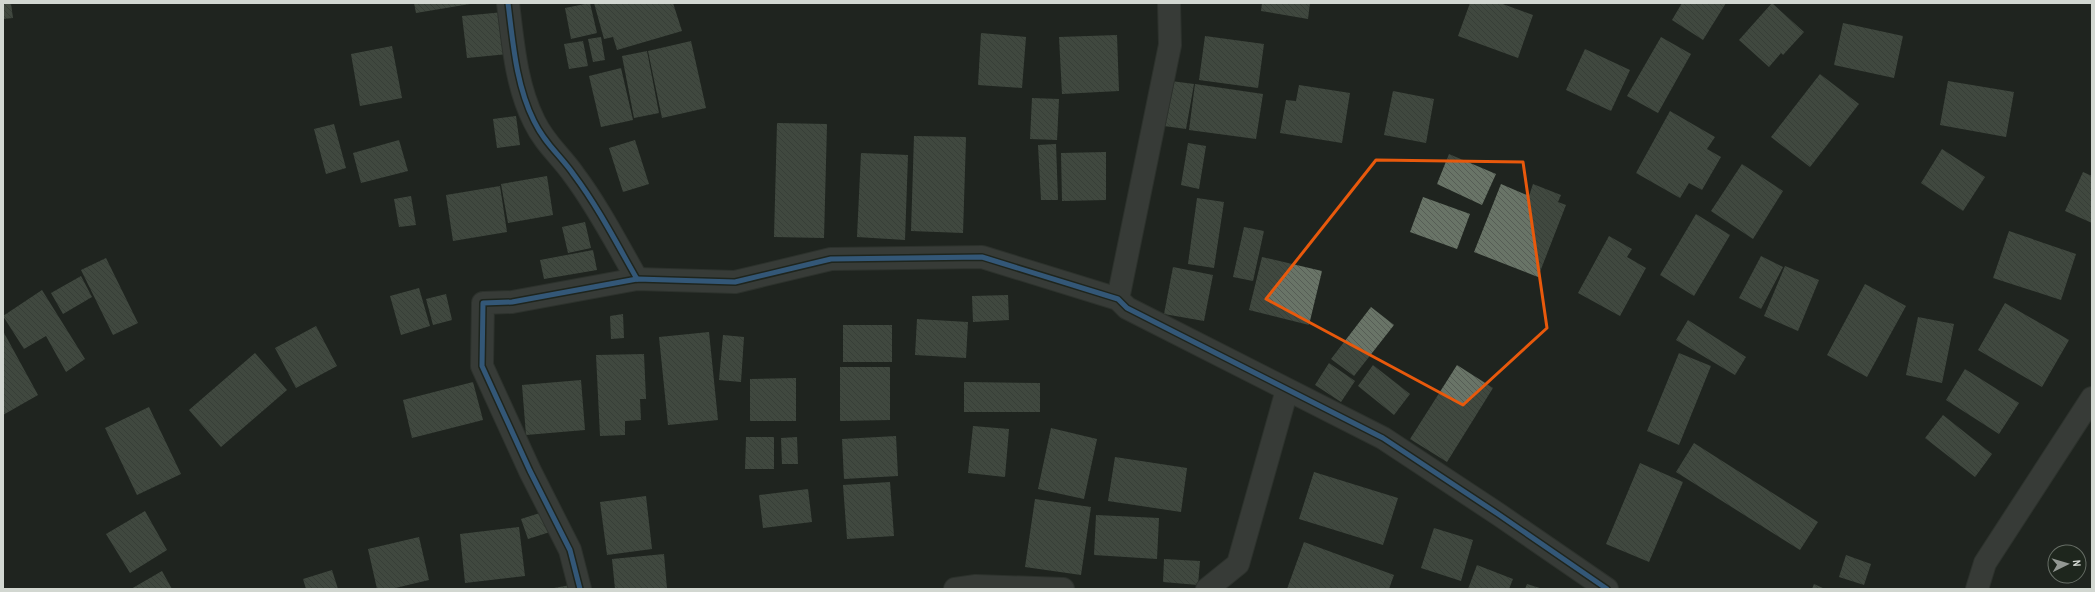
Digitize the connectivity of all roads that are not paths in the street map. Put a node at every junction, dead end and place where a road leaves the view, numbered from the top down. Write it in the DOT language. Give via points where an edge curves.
graph roads {
  1 [pos="508,3"];
  2 [pos="1169,3"];
  3 [pos="637,279"];
  4 [pos="1118,299"];
  5 [pos="1287,390"];
  6 [pos="2092,398"];
  7 [pos="580,589"];
  8 [pos="955,589"];
  9 [pos="1062,589"];
  10 [pos="1207,589"];
  11 [pos="1606,589"];
  12 [pos="1977,589"];
  1 -- 3 [label="street" via="516,69 534,120 547,144 574,174"];
  2 -- 4 [label="street" via="1170,45"];
  3 -- 4 [label="street" via="734,282 831,259 982,257"];
  3 -- 7 [label="street" via="512,302 483,303 482,366 530,471 570,550"];
  4 -- 5 [label="street" via="1127,308"];
  5 -- 10 [label="street" via="1238,564"];
  5 -- 11 [label="street" via="1383,438"];
  6 -- 12 [label="street" via="1985,563"];
  8 -- 9 [label="street" via="976,586"];
}
